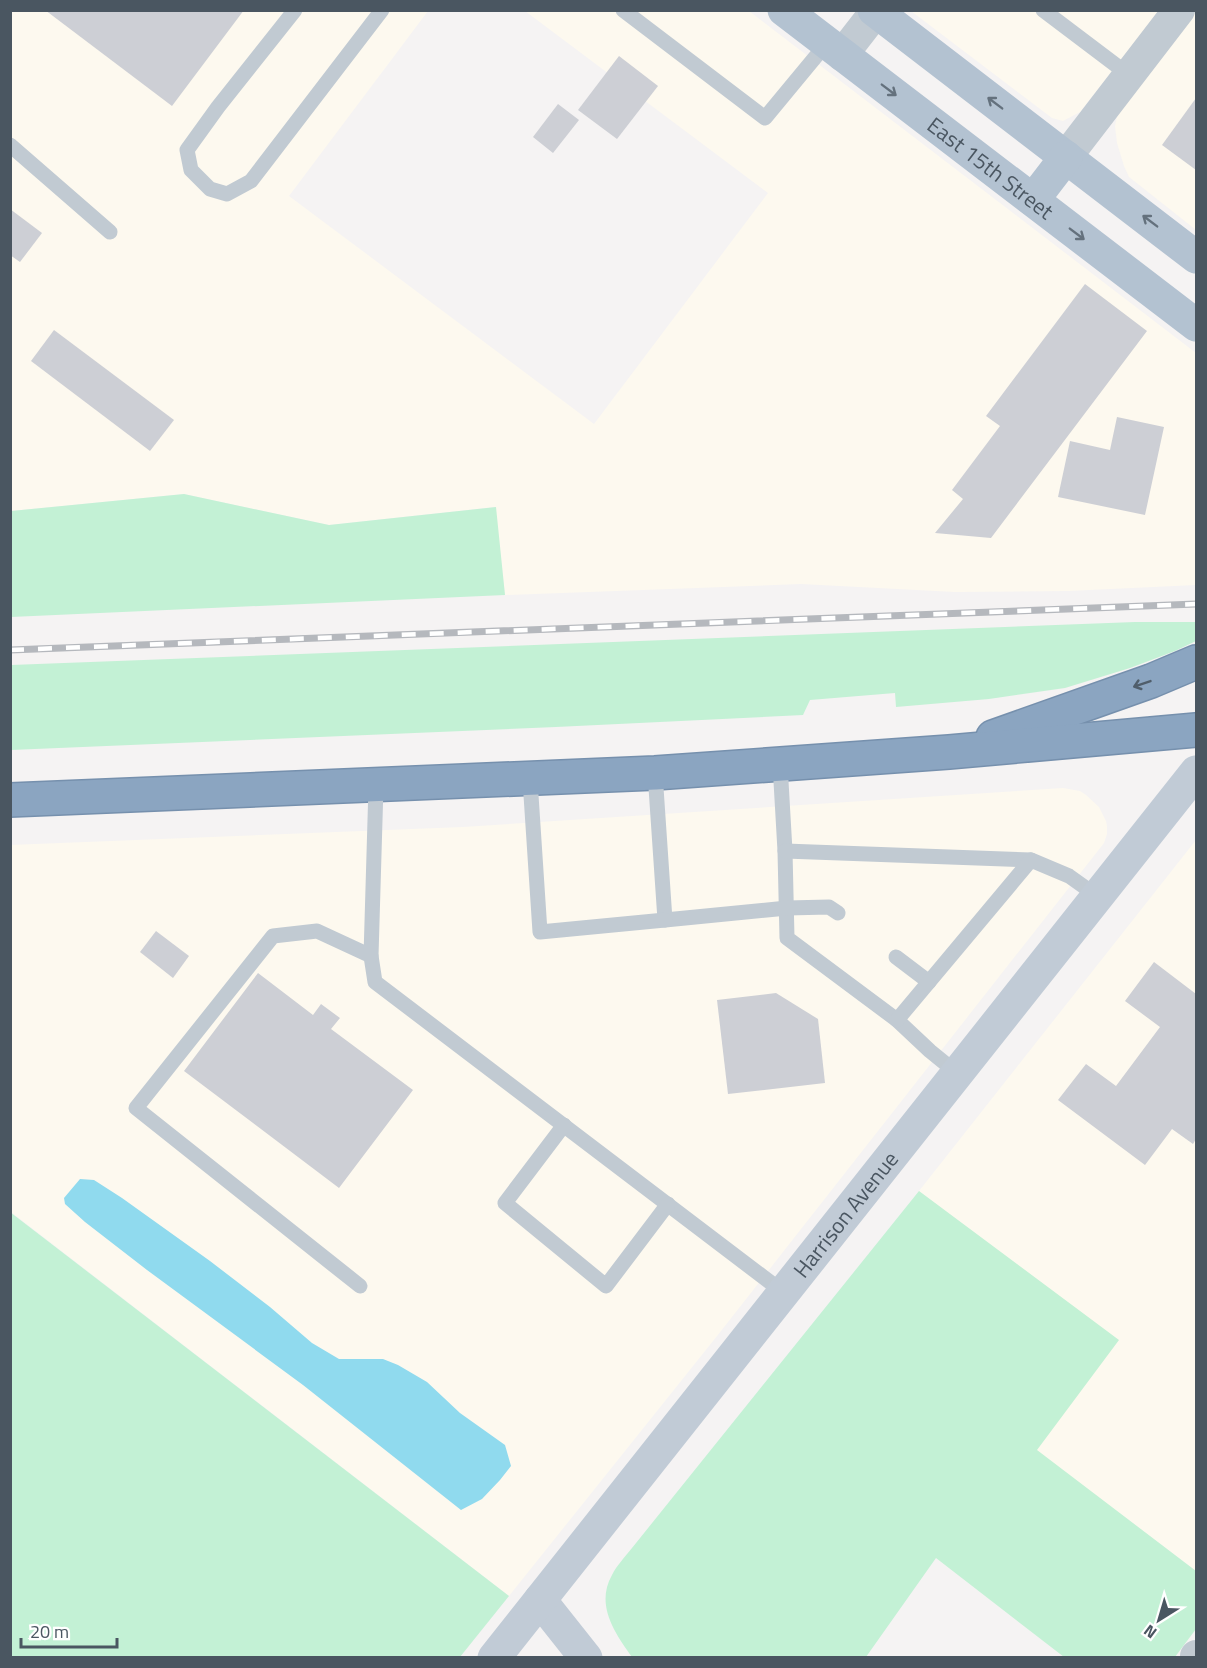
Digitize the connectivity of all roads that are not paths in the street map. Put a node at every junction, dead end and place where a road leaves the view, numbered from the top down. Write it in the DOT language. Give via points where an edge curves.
graph roads {
  1 [pos="295,10"];
  2 [pos="382,10"];
  3 [pos="623,10"];
  4 [pos="784,10"];
  5 [pos="1043,10"];
  6 [pos="1179,10"];
  7 [pos="876,11"];
  8 [pos="835,49"];
  9 [pos="1129,75"];
  10 [pos="10,145"];
  11 [pos="1066,157"];
  12 [pos="1033,200"];
  13 [pos="110,232"];
  14 [pos="1197,257"];
  15 [pos="1197,325"];
  16 [pos="1197,662"];
  17 [pos="1197,730"];
  18 [pos="949,752"];
  19 [pos="780,764"];
  20 [pos="1197,772"];
  21 [pos="655,773"];
  22 [pos="530,780"];
  23 [pos="376,786"];
  24 [pos="10,800"];
  25 [pos="785,851"];
  26 [pos="1032,860"];
  27 [pos="1097,896"];
  28 [pos="787,908"];
  29 [pos="837,913"];
  30 [pos="664,920"];
  31 [pos="371,956"];
  32 [pos="896,957"];
  33 [pos="929,982"];
  34 [pos="897,1020"];
  35 [pos="957,1073"];
  36 [pos="564,1125"];
  37 [pos="668,1204"];
  38 [pos="360,1286"];
  39 [pos="783,1292"];
  40 [pos="540,1600"];
  41 [pos="494,1658"];
  42 [pos="586,1658"];
  1 -- 2 [label="lane" via="188,150 190,170 210,189 227,194 251,182"];
  3 -- 8 [label="lane" via="765,118"];
  4 -- 8 [label="main road, East 15th Street"];
  5 -- 9 [label="lane"];
  6 -- 9 [label="street"];
  7 -- 8 [label="street"];
  11 -- 7 [label="main road, one-way"];
  8 -- 12 [label="main road, East 15th Street, one-way"];
  9 -- 11 [label="street"];
  10 -- 13 [label="lane"];
  11 -- 12 [label="main road"];
  14 -- 11 [label="main road, one-way"];
  12 -- 15 [label="main road, East 15th Street, one-way"];
  16 -- 18 [label="highway, one-way"];
  17 -- 18 [label="highway"];
  18 -- 19 [label="highway"];
  19 -- 21 [label="highway"];
  19 -- 25 [label="lane"];
  20 -- 27 [label="main road, Harrison Avenue"];
  21 -- 22 [label="highway"];
  21 -- 30 [label="lane"];
  22 -- 23 [label="highway"];
  22 -- 30 [label="lane" via="540,932"];
  23 -- 24 [label="highway"];
  23 -- 31 [label="lane"];
  25 -- 26 [label="lane"];
  25 -- 28 [label="lane"];
  26 -- 27 [label="lane" via="1069,876"];
  26 -- 33 [label="lane"];
  27 -- 35 [label="main road, Harrison Avenue"];
  28 -- 29 [label="lane" via="829,907"];
  28 -- 30 [label="lane"];
  28 -- 34 [label="lane" via="787,938"];
  31 -- 36 [label="lane" via="375,981"];
  31 -- 38 [label="lane" via="317,931 273,936 136,1108"];
  32 -- 33 [label="lane"];
  33 -- 34 [label="lane"];
  34 -- 35 [label="lane"];
  35 -- 39 [label="main road, Harrison Avenue"];
  36 -- 37 [label="lane"];
  36 -- 37 [label="lane" via="505,1203 606,1286"];
  37 -- 39 [label="lane"];
  39 -- 40 [label="main road, Harrison Avenue"];
  40 -- 41 [label="main road, Harrison Avenue"];
  40 -- 42 [label="main road"];
}
